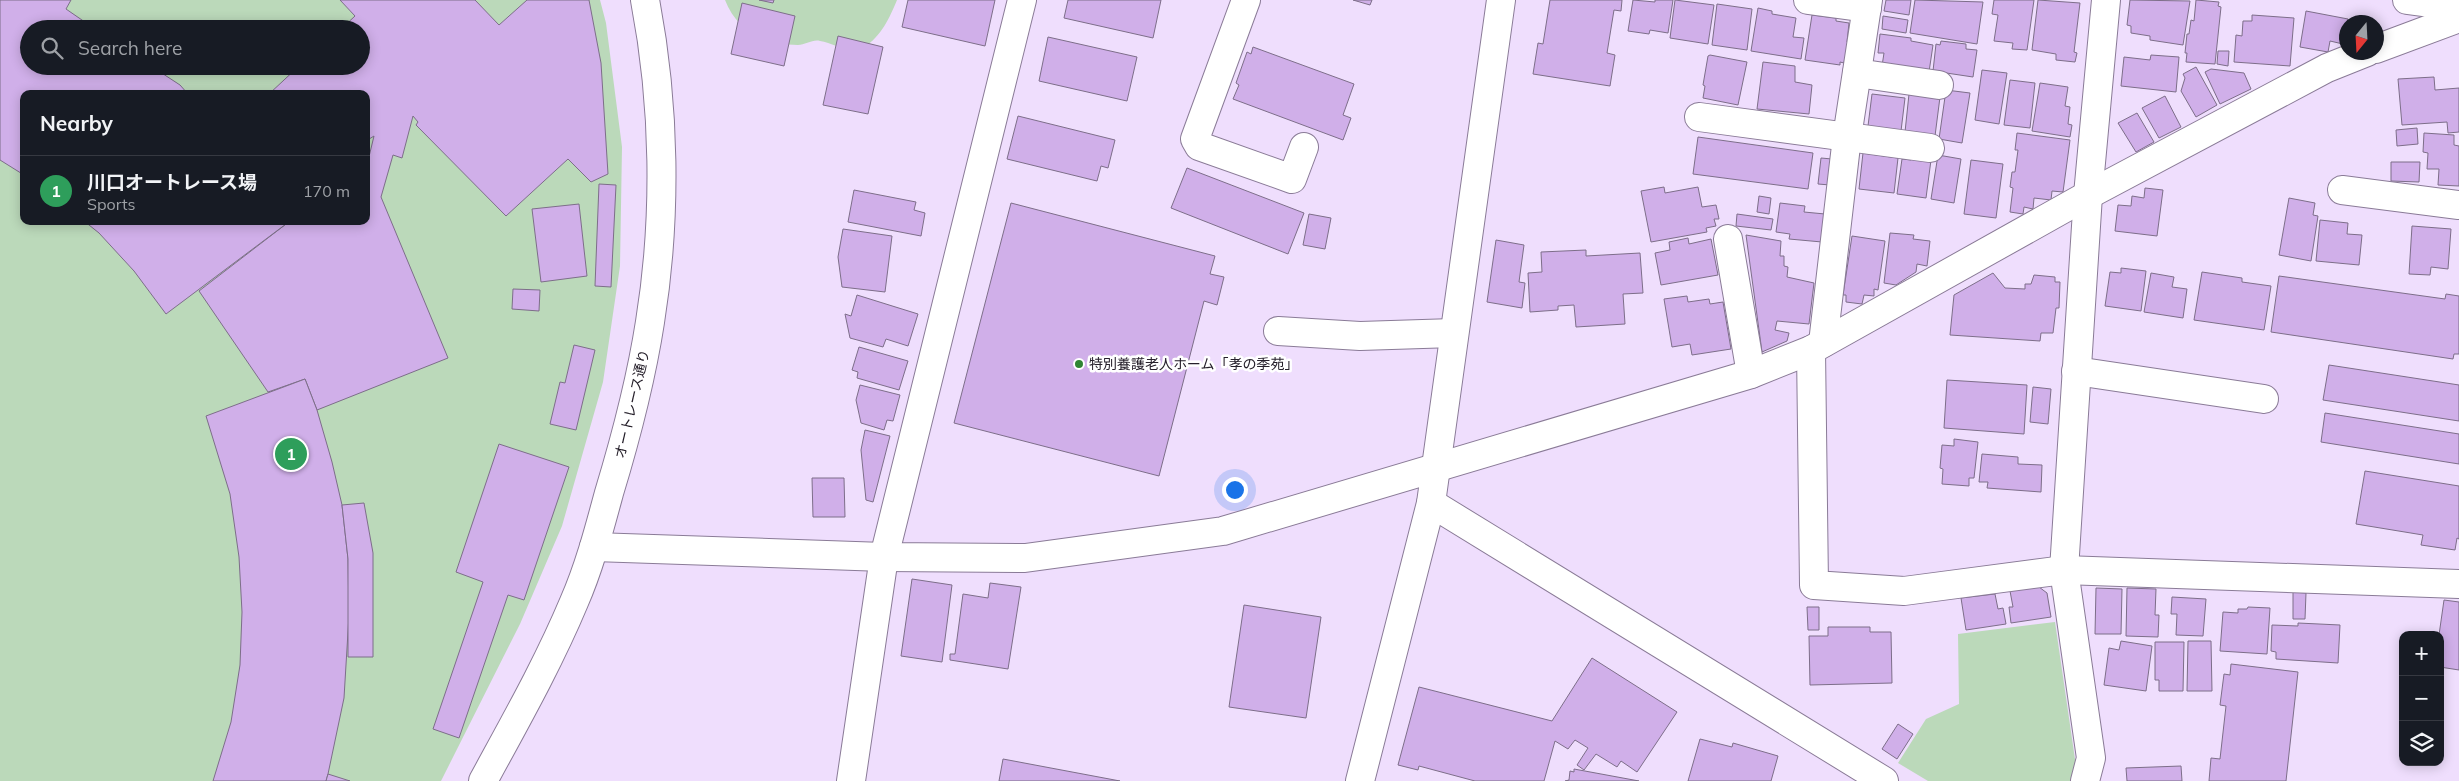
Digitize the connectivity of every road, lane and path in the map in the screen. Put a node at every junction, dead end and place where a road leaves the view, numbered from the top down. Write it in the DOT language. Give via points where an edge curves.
graph roads {
  1 [pos="645,0"];
  2 [pos="1022,0"];
  3 [pos="1246,0"];
  4 [pos="1501,0"];
  5 [pos="1808,0"];
  6 [pos="2106,0"];
  7 [pos="2407,0"];
  8 [pos="1868,4"];
  9 [pos="2459,8"];
  10 [pos="2459,18"];
  11 [pos="2384,46"];
  12 [pos="2348,60"];
  13 [pos="1857,73"];
  14 [pos="1939,85"];
  15 [pos="1699,117"];
  16 [pos="1847,137"];
  17 [pos="1304,147"];
  18 [pos="1930,148"];
  19 [pos="2342,190"];
  20 [pos="2088,195"];
  21 [pos="2459,205"];
  22 [pos="1728,239"];
  23 [pos="1278,331"];
  24 [pos="1454,333"];
  25 [pos="1817,347"];
  26 [pos="2076,371"];
  27 [pos="1751,374"];
  28 [pos="2264,399"];
  29 [pos="1435,469"];
  30 [pos="1431,503"];
  31 [pos="594,547"];
  32 [pos="884,557"];
  33 [pos="2064,570"];
  34 [pos="2459,584"];
  35 [pos="483,781"];
  36 [pos="851,781"];
  37 [pos="1360,781"];
  38 [pos="1884,781"];
  39 [pos="2086,781"];
  1 -- 31 [label="street, オートレース通り" via="657,89 660,152 658,242 650,321 638,386"];
  2 -- 32 [label="street"];
  3 -- 17 [label="street" via="1196,139 1199,146 1292,179"];
  4 -- 24 [label="street"];
  5 -- 8 [label="street"];
  6 -- 20 [label="street"];
  7 -- 9 [label="street"];
  8 -- 13 [label="street"];
  10 -- 11 [label="street"];
  12 -- 20 [label="street"];
  13 -- 14 [label="street"];
  13 -- 16 [label="street"];
  15 -- 16 [label="street"];
  16 -- 18 [label="street"];
  16 -- 25 [label="street"];
  19 -- 21 [label="street"];
  20 -- 25 [label="street"];
  20 -- 26 [label="street"];
  22 -- 27 [label="street"];
  23 -- 24 [label="street" via="1360,336"];
  24 -- 29 [label="street"];
  25 -- 27 [label="street"];
  25 -- 33 [label="street" via="1814,585 1904,591"];
  26 -- 28 [label="street"];
  26 -- 33 [label="street"];
  27 -- 29 [label="street"];
  29 -- 30 [label="street"];
  29 -- 32 [label="street" via="1223,531 1025,558"];
  30 -- 37 [label="street"];
  30 -- 38 [label="street"];
  31 -- 32 [label="street"];
  31 -- 35 [label="street, オートレース通り" via="549,658"];
  32 -- 36 [label="street"];
  33 -- 34 [label="street"];
  33 -- 39 [label="street" via="2090,758"];
}
